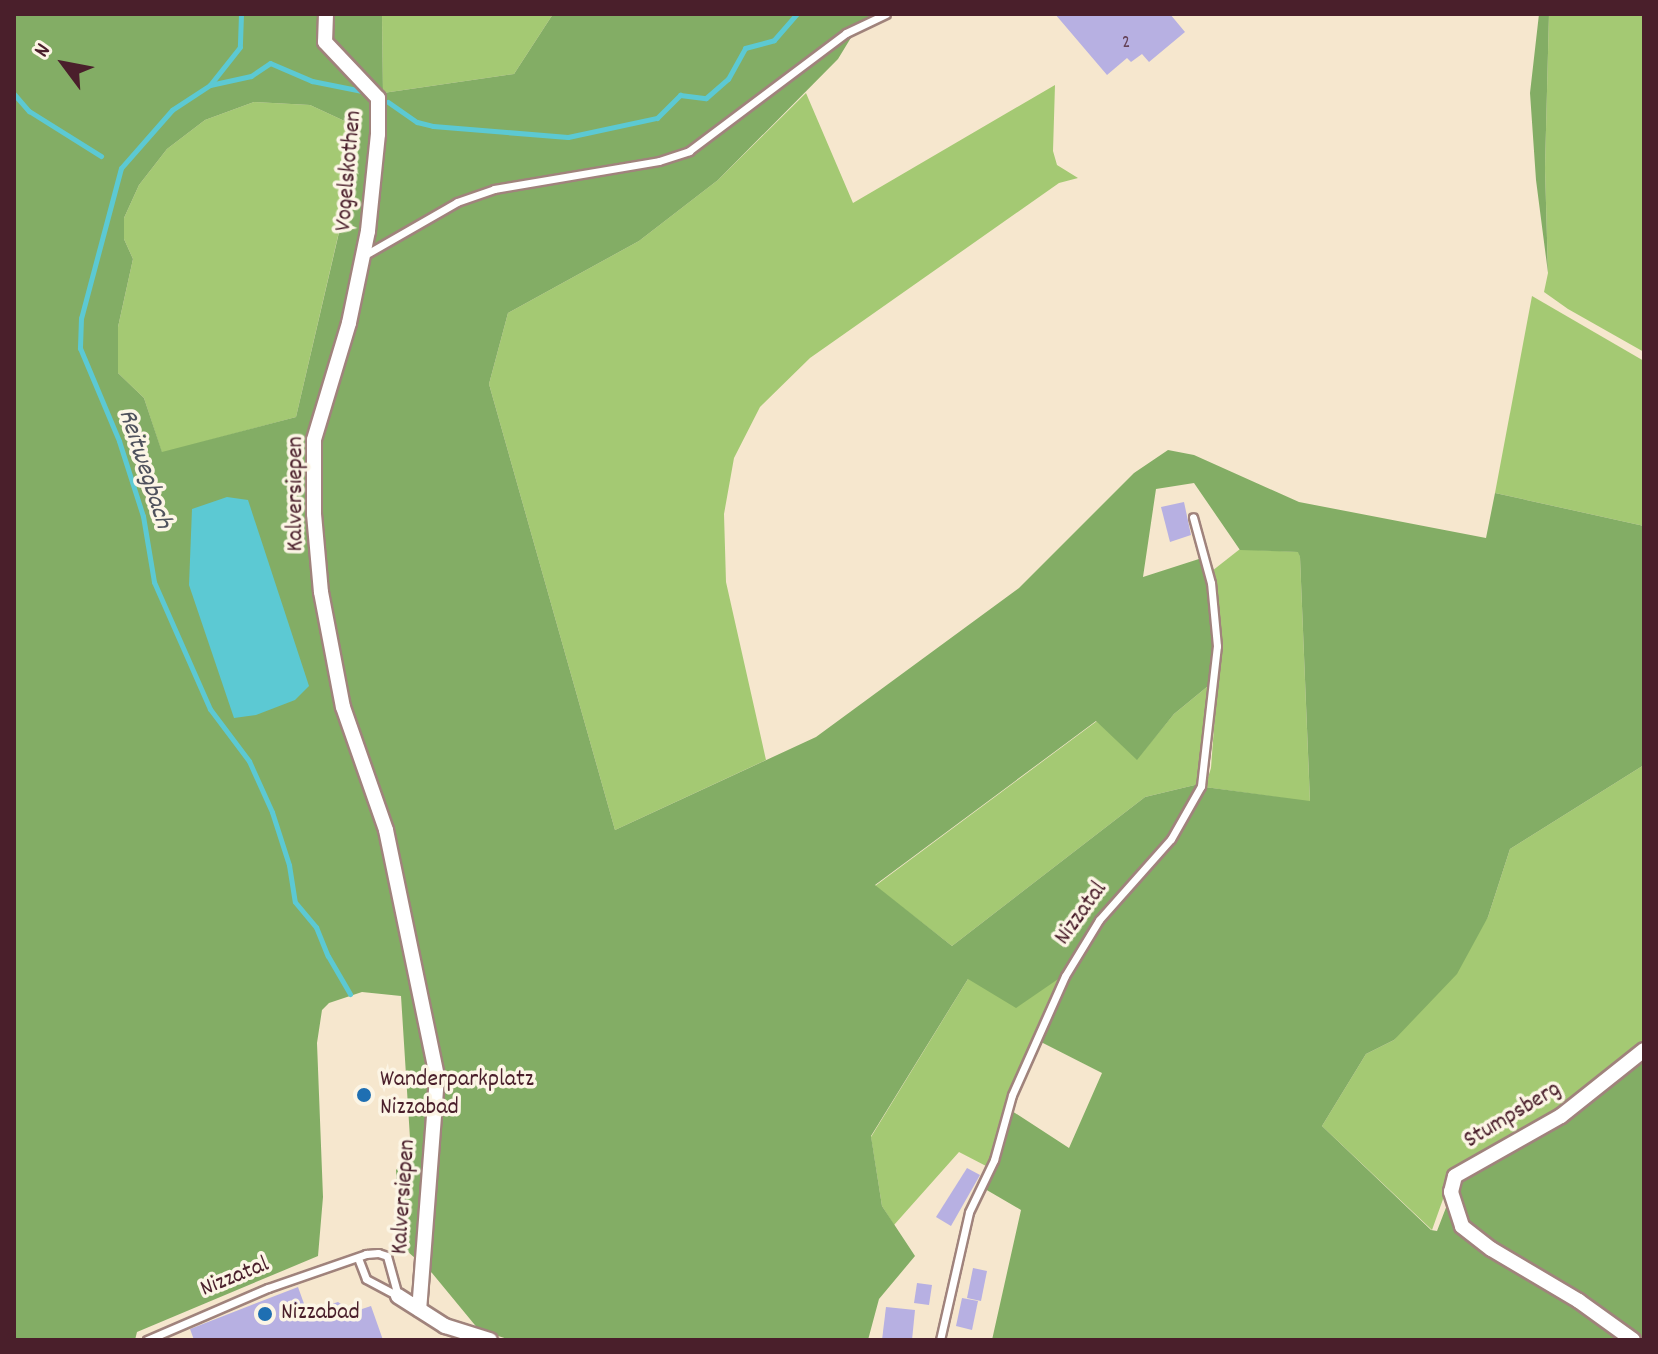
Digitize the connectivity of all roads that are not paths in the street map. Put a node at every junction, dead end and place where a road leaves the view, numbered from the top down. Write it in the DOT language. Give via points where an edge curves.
graph roads {
  1 [pos="326,14"];
  2 [pos="886,14"];
  3 [pos="363,256"];
  4 [pos="1193,517"];
  5 [pos="1644,1050"];
  6 [pos="358,1258"];
  7 [pos="398,1296"];
  8 [pos="419,1309"];
  9 [pos="147,1340"];
  10 [pos="490,1340"];
  11 [pos="940,1340"];
  12 [pos="1633,1340"];
  1 -- 3 [label="street, Vogelskothen" via="325,42 378,98"];
  2 -- 3 [label="lane" via="846,33 689,151 659,161 494,189 457,202"];
  3 -- 8 [label="street, Kalversiepen" via="314,440 314,514 321,592 343,707 386,830 437,1077"];
  4 -- 11 [label="lane, Nizzatal" via="1211,583 1217,646 1201,786 1171,839 1099,920 1065,976 1012,1095 994,1160 969,1212"];
  5 -- 12 [label="street, Stumpsberg" via="1561,1116 1455,1176 1451,1192 1462,1226"];
  6 -- 7 [label="lane" via="366,1279"];
  6 -- 7 [label="lane" via="387,1256"];
  6 -- 9 [label="lane, Nizzatal" via="341,1260"];
  7 -- 8 [label="street"];
  8 -- 10 [label="street" via="445,1326"];
}
